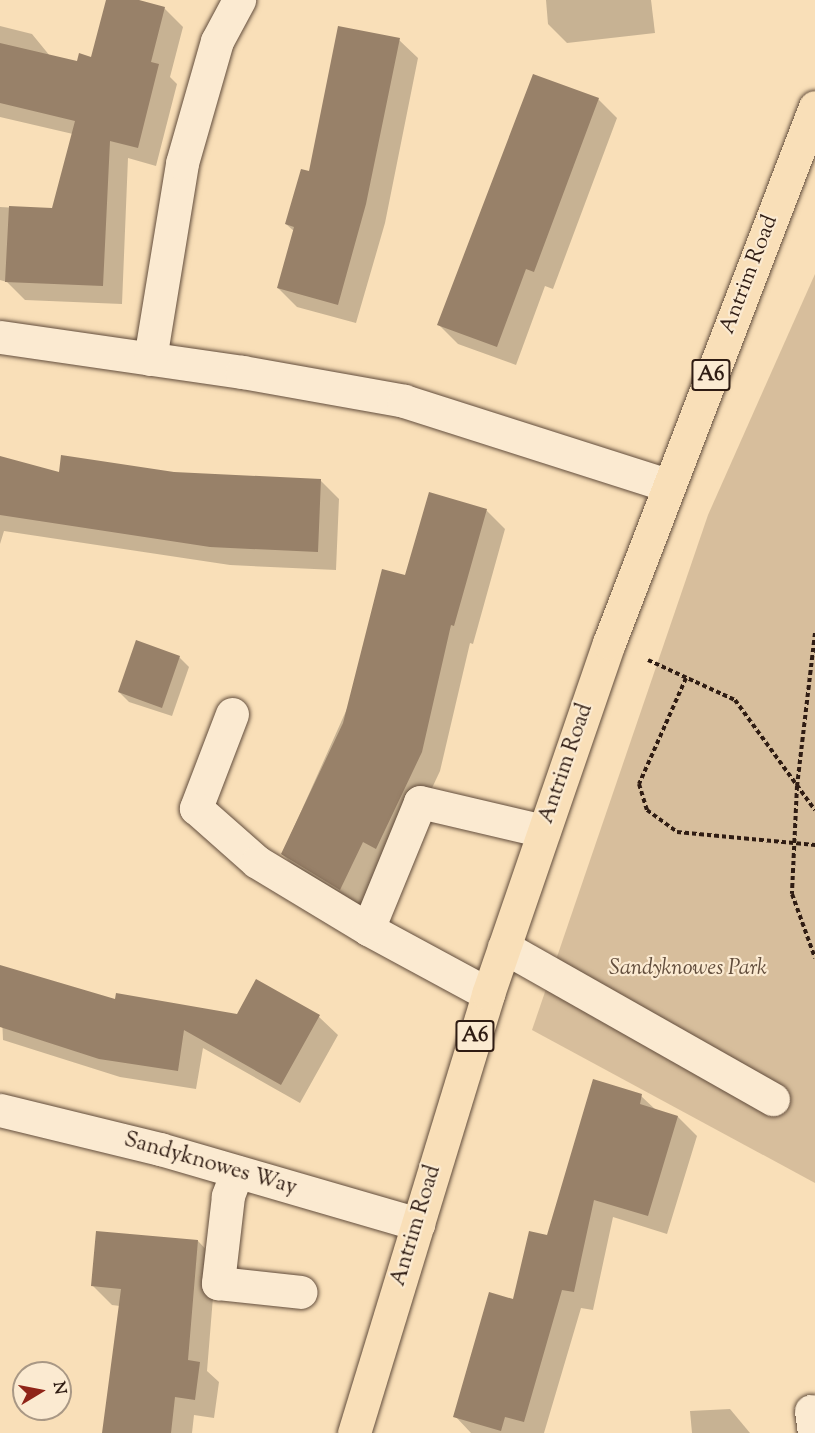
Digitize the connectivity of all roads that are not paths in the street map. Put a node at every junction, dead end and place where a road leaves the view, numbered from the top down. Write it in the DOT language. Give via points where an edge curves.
graph roads {
  1 [pos="238,0"];
  2 [pos="815,107"];
  3 [pos="0,337"];
  4 [pos="150,359"];
  5 [pos="668,485"];
  6 [pos="232,714"];
  7 [pos="544,831"];
  8 [pos="368,929"];
  9 [pos="504,947"];
  10 [pos="488,994"];
  11 [pos="772,1099"];
  12 [pos="0,1110"];
  13 [pos="237,1172"];
  14 [pos="418,1224"];
  15 [pos="302,1292"];
  16 [pos="354,1433"];
  1 -- 4 [label="street" via="217,41 182,163"];
  2 -- 5 [label="main road, Antrim Road / A6"];
  3 -- 4 [label="street"];
  4 -- 5 [label="street" via="404,401"];
  5 -- 7 [label="main road, Antrim Road / A6"];
  6 -- 8 [label="street" via="196,808 257,862"];
  7 -- 8 [label="street" via="420,802"];
  7 -- 9 [label="main road, Antrim Road / A6"];
  8 -- 10 [label="street"];
  9 -- 10 [label="main road, Antrim Road / A6"];
  9 -- 11 [label="street"];
  10 -- 14 [label="main road, Antrim Road / A6"];
  12 -- 13 [label="street, Sandyknowes Way"];
  13 -- 14 [label="street, Sandyknowes Way"];
  13 -- 15 [label="street" via="228,1196 218,1283"];
  14 -- 16 [label="main road, Antrim Road / A6"];
}
